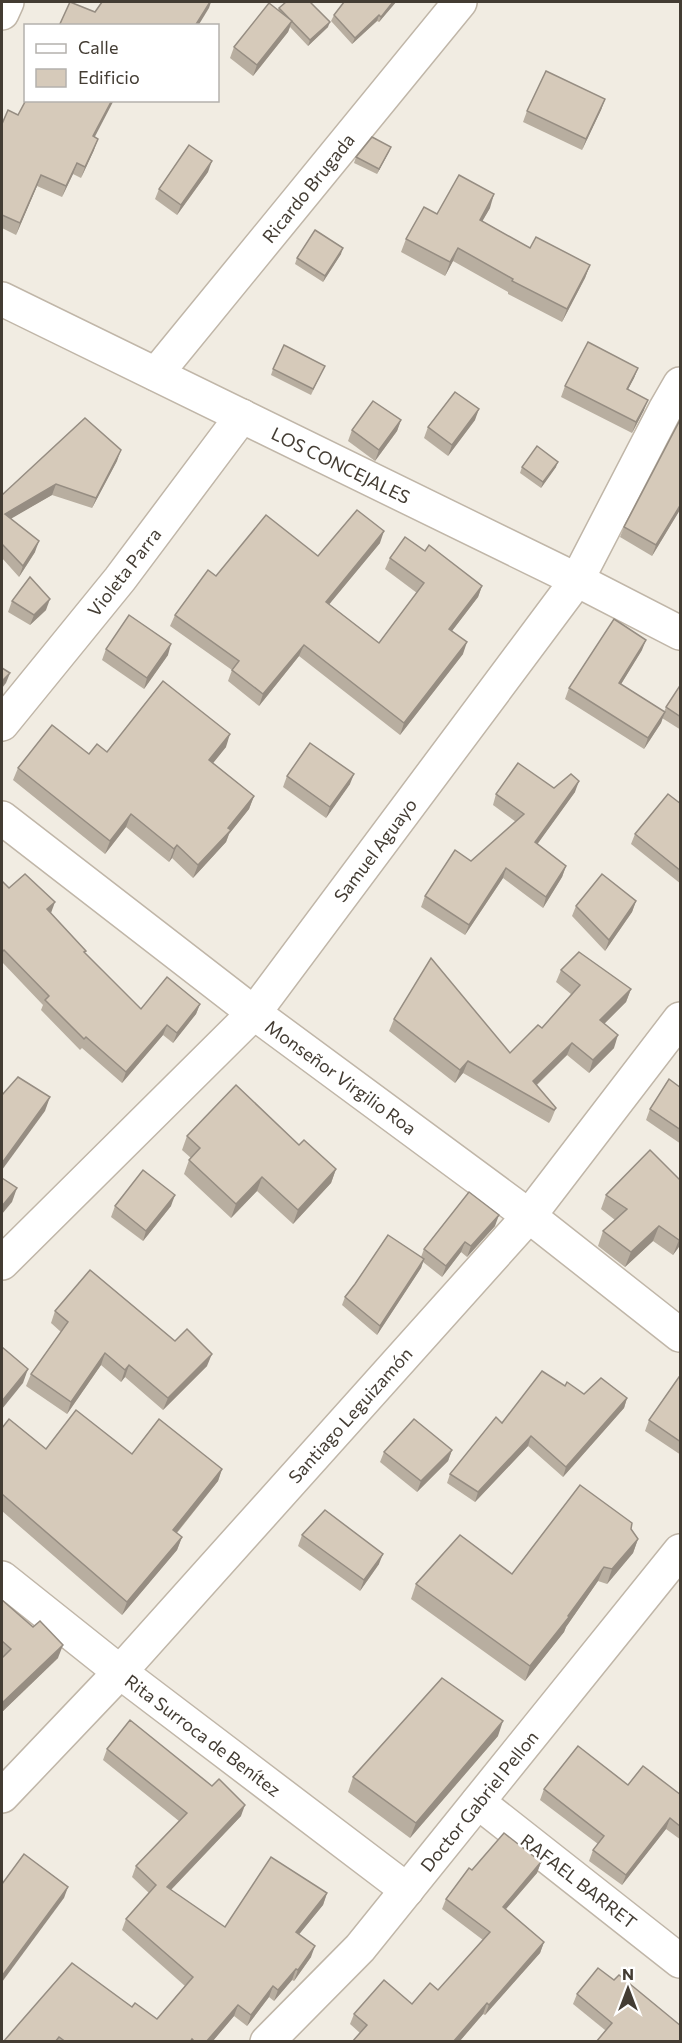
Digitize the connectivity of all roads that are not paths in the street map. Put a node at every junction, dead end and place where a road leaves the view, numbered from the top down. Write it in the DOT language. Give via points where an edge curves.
graph roads {
  1 [pos="7,2"];
  2 [pos="460,2"];
  3 [pos="2,13"];
  4 [pos="2,299"];
  5 [pos="156,375"];
  6 [pos="681,384"];
  7 [pos="242,416"];
  8 [pos="577,580"];
  9 [pos="681,633"];
  10 [pos="2,724"];
  11 [pos="2,818"];
  12 [pos="254,1012"];
  13 [pos="681,1019"];
  14 [pos="528,1215"];
  15 [pos="2,1263"];
  16 [pos="681,1335"];
  17 [pos="681,1551"];
  18 [pos="2,1578"];
  19 [pos="120,1672"];
  20 [pos="2,1796"];
  21 [pos="478,1802"];
  22 [pos="407,1890"];
  23 [pos="681,1961"];
  24 [pos="267,2042"];
  1 -- 3 [label="street"];
  2 -- 5 [label="street, Ricardo Brugada"];
  4 -- 5 [label="street, LOS CONCEJALES"];
  5 -- 7 [label="street, LOS CONCEJALES"];
  6 -- 8 [label="street, Samuel Aguayo"];
  7 -- 8 [label="street, LOS CONCEJALES"];
  7 -- 10 [label="street, Violeta Parra" via="120,579"];
  8 -- 9 [label="street, LOS CONCEJALES"];
  8 -- 12 [label="street, Samuel Aguayo"];
  11 -- 12 [label="street, Monseñor Virgilio Roa"];
  12 -- 14 [label="street, Monseñor Virgilio Roa"];
  12 -- 15 [label="street, Samuel Aguayo"];
  13 -- 14 [label="street, Santiago Leguizamón"];
  14 -- 16 [label="street, Monseñor Virgilio Roa"];
  14 -- 19 [label="street, Santiago Leguizamón"];
  17 -- 21 [label="street, Doctor Gabriel Pellon"];
  18 -- 19 [label="street, Rita Surroca de Benítez"];
  19 -- 20 [label="street, Santiago Leguizamón"];
  19 -- 22 [label="street, Rita Surroca de Benítez"];
  21 -- 22 [label="street, Doctor Gabriel Pellon"];
  21 -- 23 [label="street, RAFAEL BARRET"];
  22 -- 24 [label="street, Doctor Gabriel Pellon" via="360,1948"];
}
